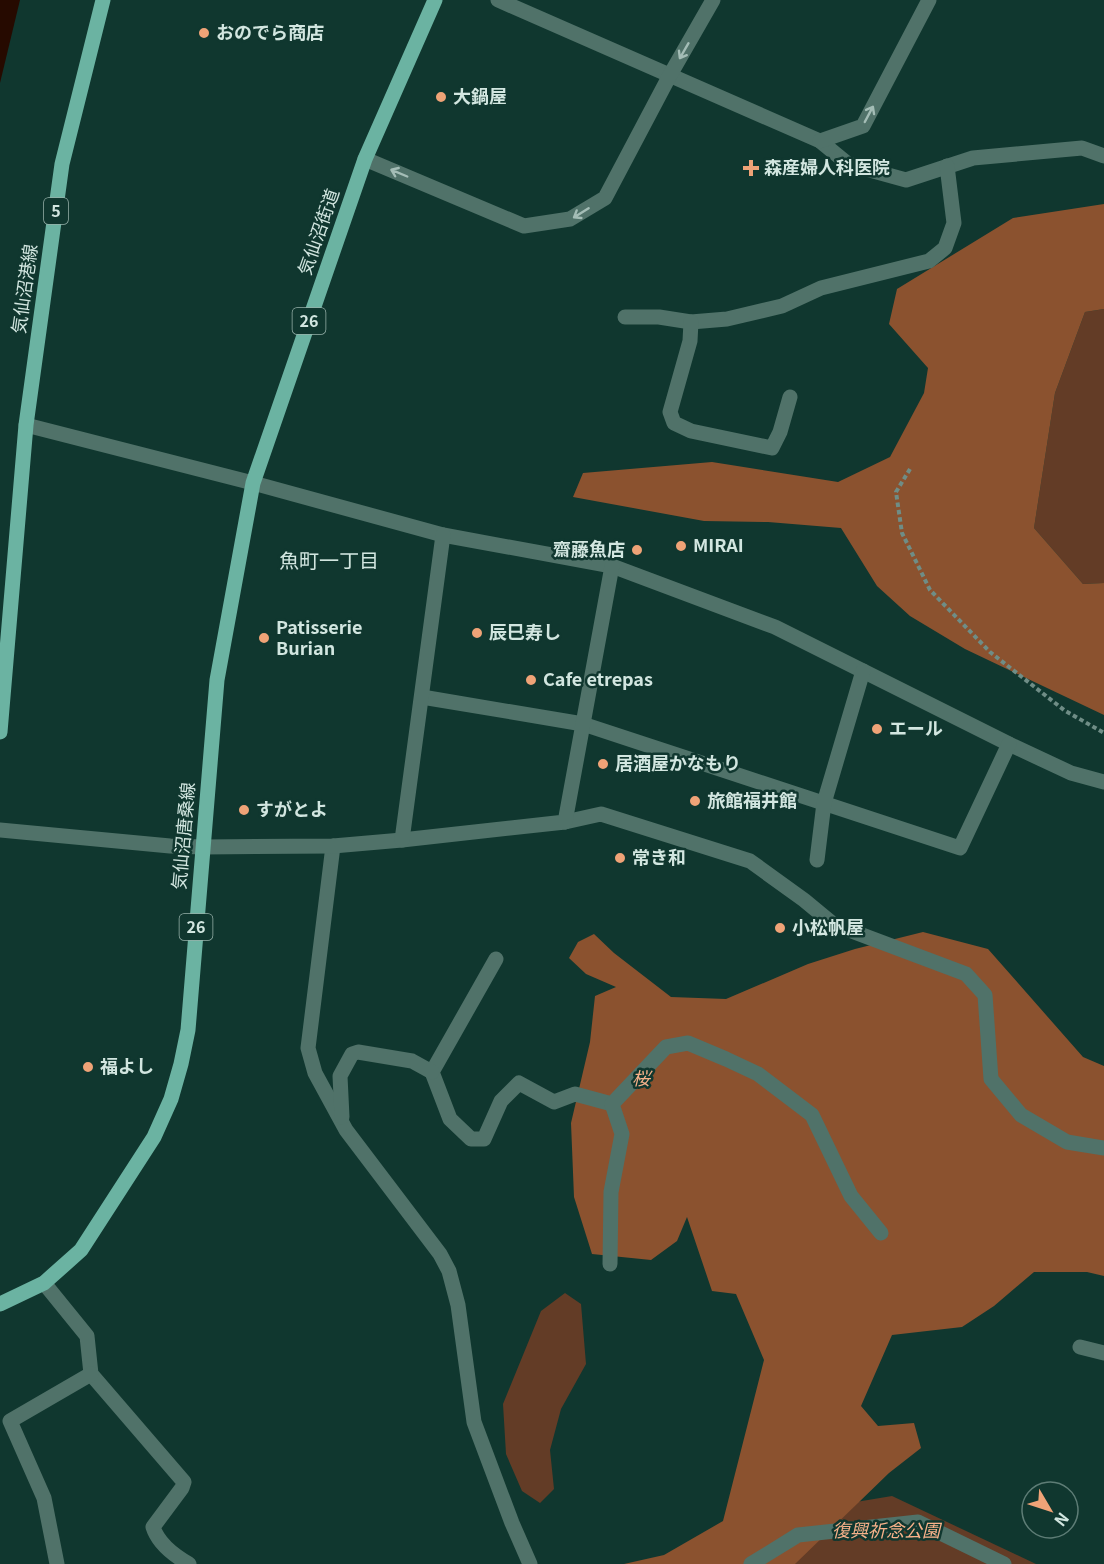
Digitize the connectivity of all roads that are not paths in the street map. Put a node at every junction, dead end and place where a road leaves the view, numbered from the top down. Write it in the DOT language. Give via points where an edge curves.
graph roads {
  1 [pos="103,0"];
  2 [pos="435,0"];
  3 [pos="498,0"];
  4 [pos="713,0"];
  5 [pos="929,0"];
  6 [pos="670,75"];
  7 [pos="820,141"];
  8 [pos="1104,156"];
  9 [pos="365,159"];
  10 [pos="947,166"];
  11 [pos="625,317"];
  12 [pos="691,322"];
  13 [pos="790,397"];
  14 [pos="26,425"];
  15 [pos="253,483"];
  16 [pos="443,535"];
  17 [pos="612,566"];
  18 [pos="863,671"];
  19 [pos="422,697"];
  20 [pos="583,724"];
  21 [pos="0,732"];
  22 [pos="1009,744"];
  23 [pos="1104,782"];
  24 [pos="824,803"];
  25 [pos="565,822"];
  26 [pos="0,830"];
  27 [pos="402,840"];
  28 [pos="333,846"];
  29 [pos="203,847"];
  30 [pos="817,860"];
  31 [pos="496,958"];
  32 [pos="432,1072"];
  33 [pos="612,1104"];
  34 [pos="342,1123"];
  35 [pos="1104,1148"];
  36 [pos="881,1233"];
  37 [pos="610,1264"];
  38 [pos="44,1282"];
  39 [pos="0,1304"];
  40 [pos="1080,1347"];
  41 [pos="1104,1353"];
  42 [pos="92,1374"];
  43 [pos="57,1564"];
  44 [pos="189,1564"];
  45 [pos="530,1564"];
  46 [pos="751,1564"];
  47 [pos="1004,1564"];
  1 -- 14 [label="main road, 気仙沼港線 / 5" via="62,164"];
  2 -- 9 [label="main road, 気仙沼街道 / 26"];
  3 -- 6 [label="street"];
  4 -- 6 [label="street, one-way"];
  7 -- 5 [label="street, one-way" via="863,126"];
  6 -- 7 [label="street"];
  6 -- 9 [label="street, one-way" via="605,198 570,219 524,226"];
  7 -- 10 [label="street" via="848,164 906,180"];
  8 -- 10 [label="street" via="1082,148 973,158"];
  9 -- 15 [label="main road, 気仙沼街道 / 26"];
  10 -- 12 [label="street" via="954,223 945,248 929,261 821,288 782,306 727,319"];
  11 -- 12 [label="street"];
  12 -- 13 [label="street" via="690,341 670,412 674,423 691,431 772,448"];
  14 -- 15 [label="street"];
  14 -- 21 [label="main road, 気仙沼港線 / 5"];
  15 -- 16 [label="street"];
  15 -- 29 [label="main road, 気仙沼唐桑線 / 26" via="217,680"];
  16 -- 17 [label="street"];
  16 -- 19 [label="street"];
  17 -- 18 [label="street" via="775,627"];
  17 -- 20 [label="street"];
  18 -- 22 [label="street"];
  18 -- 24 [label="street"];
  19 -- 20 [label="street"];
  19 -- 27 [label="street"];
  20 -- 24 [label="street"];
  20 -- 25 [label="street"];
  22 -- 23 [label="street" via="1071,773"];
  22 -- 24 [label="street" via="960,848"];
  24 -- 30 [label="street"];
  25 -- 27 [label="street"];
  25 -- 35 [label="street" via="601,814 750,861 833,924 966,974 984,994 991,1079 1021,1115 1067,1142"];
  26 -- 29 [label="street"];
  27 -- 28 [label="street"];
  28 -- 29 [label="street"];
  28 -- 34 [label="street" via="308,1048 315,1073"];
  29 -- 38 [label="main road, 気仙沼唐桑線 / 26" via="188,1030 171,1099 154,1137 81,1250"];
  31 -- 32 [label="street"];
  32 -- 33 [label="street" via="450,1119 471,1139 484,1139 501,1101 519,1083 554,1102 575,1094"];
  32 -- 34 [label="street" via="412,1061 352,1054 340,1076"];
  33 -- 36 [label="street" via="666,1047 688,1043 758,1074 812,1115 851,1196"];
  33 -- 37 [label="street" via="622,1134 611,1192"];
  34 -- 45 [label="street" via="449,1270 458,1305 474,1422"];
  38 -- 39 [label="main road, 気仙沼唐桑線 / 26"];
  38 -- 42 [label="street" via="87,1336"];
  40 -- 41 [label="street"];
  42 -- 43 [label="street" via="10,1421 44,1498"];
  42 -- 44 [label="street" via="184,1482 153,1527 156,1536"];
  46 -- 47 [label="street" via="798,1535 918,1522"];
}
